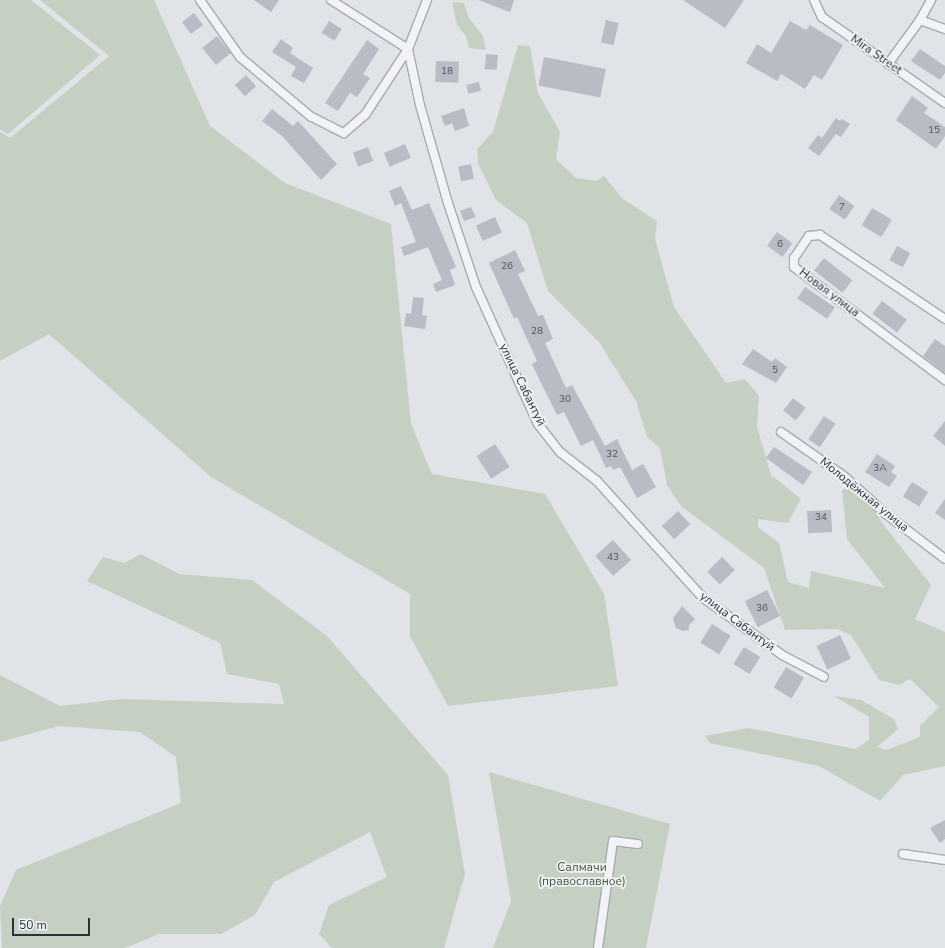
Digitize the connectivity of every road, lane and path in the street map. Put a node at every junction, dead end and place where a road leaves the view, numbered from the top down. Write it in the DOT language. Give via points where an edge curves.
graph roads {
  1 [pos="200,0"];
  2 [pos="331,0"];
  3 [pos="427,0"];
  4 [pos="814,0"];
  5 [pos="931,0"];
  6 [pos="920,20"];
  7 [pos="945,29"];
  8 [pos="408,49"];
  9 [pos="888,64"];
  10 [pos="945,103"];
  11 [pos="945,319"];
  12 [pos="945,380"];
  13 [pos="781,432"];
  14 [pos="945,559"];
  15 [pos="824,677"];
  16 [pos="638,844"];
  17 [pos="903,854"];
  18 [pos="945,860"];
  19 [pos="598,948"];
  1 -- 8 [label="street" via="240,56 310,116 344,133 365,115"];
  2 -- 8 [label="street"];
  3 -- 8 [label="street"];
  4 -- 9 [label="street, Mira Street" via="822,17"];
  5 -- 6 [label="street"];
  6 -- 7 [label="street"];
  6 -- 9 [label="street"];
  8 -- 15 [label="street, улица Сабантуй" via="420,105 448,203 476,287 538,424 560,452 596,481 702,597 782,655"];
  9 -- 10 [label="street, Mira Street"];
  11 -- 12 [label="street, Новая улица" via="820,235 809,236 794,258 794,267"];
  13 -- 14 [label="street, Молодёжная улица" via="846,477 886,514"];
  16 -- 19 [label="street" via="613,841"];
  17 -- 18 [label="street"];
}
